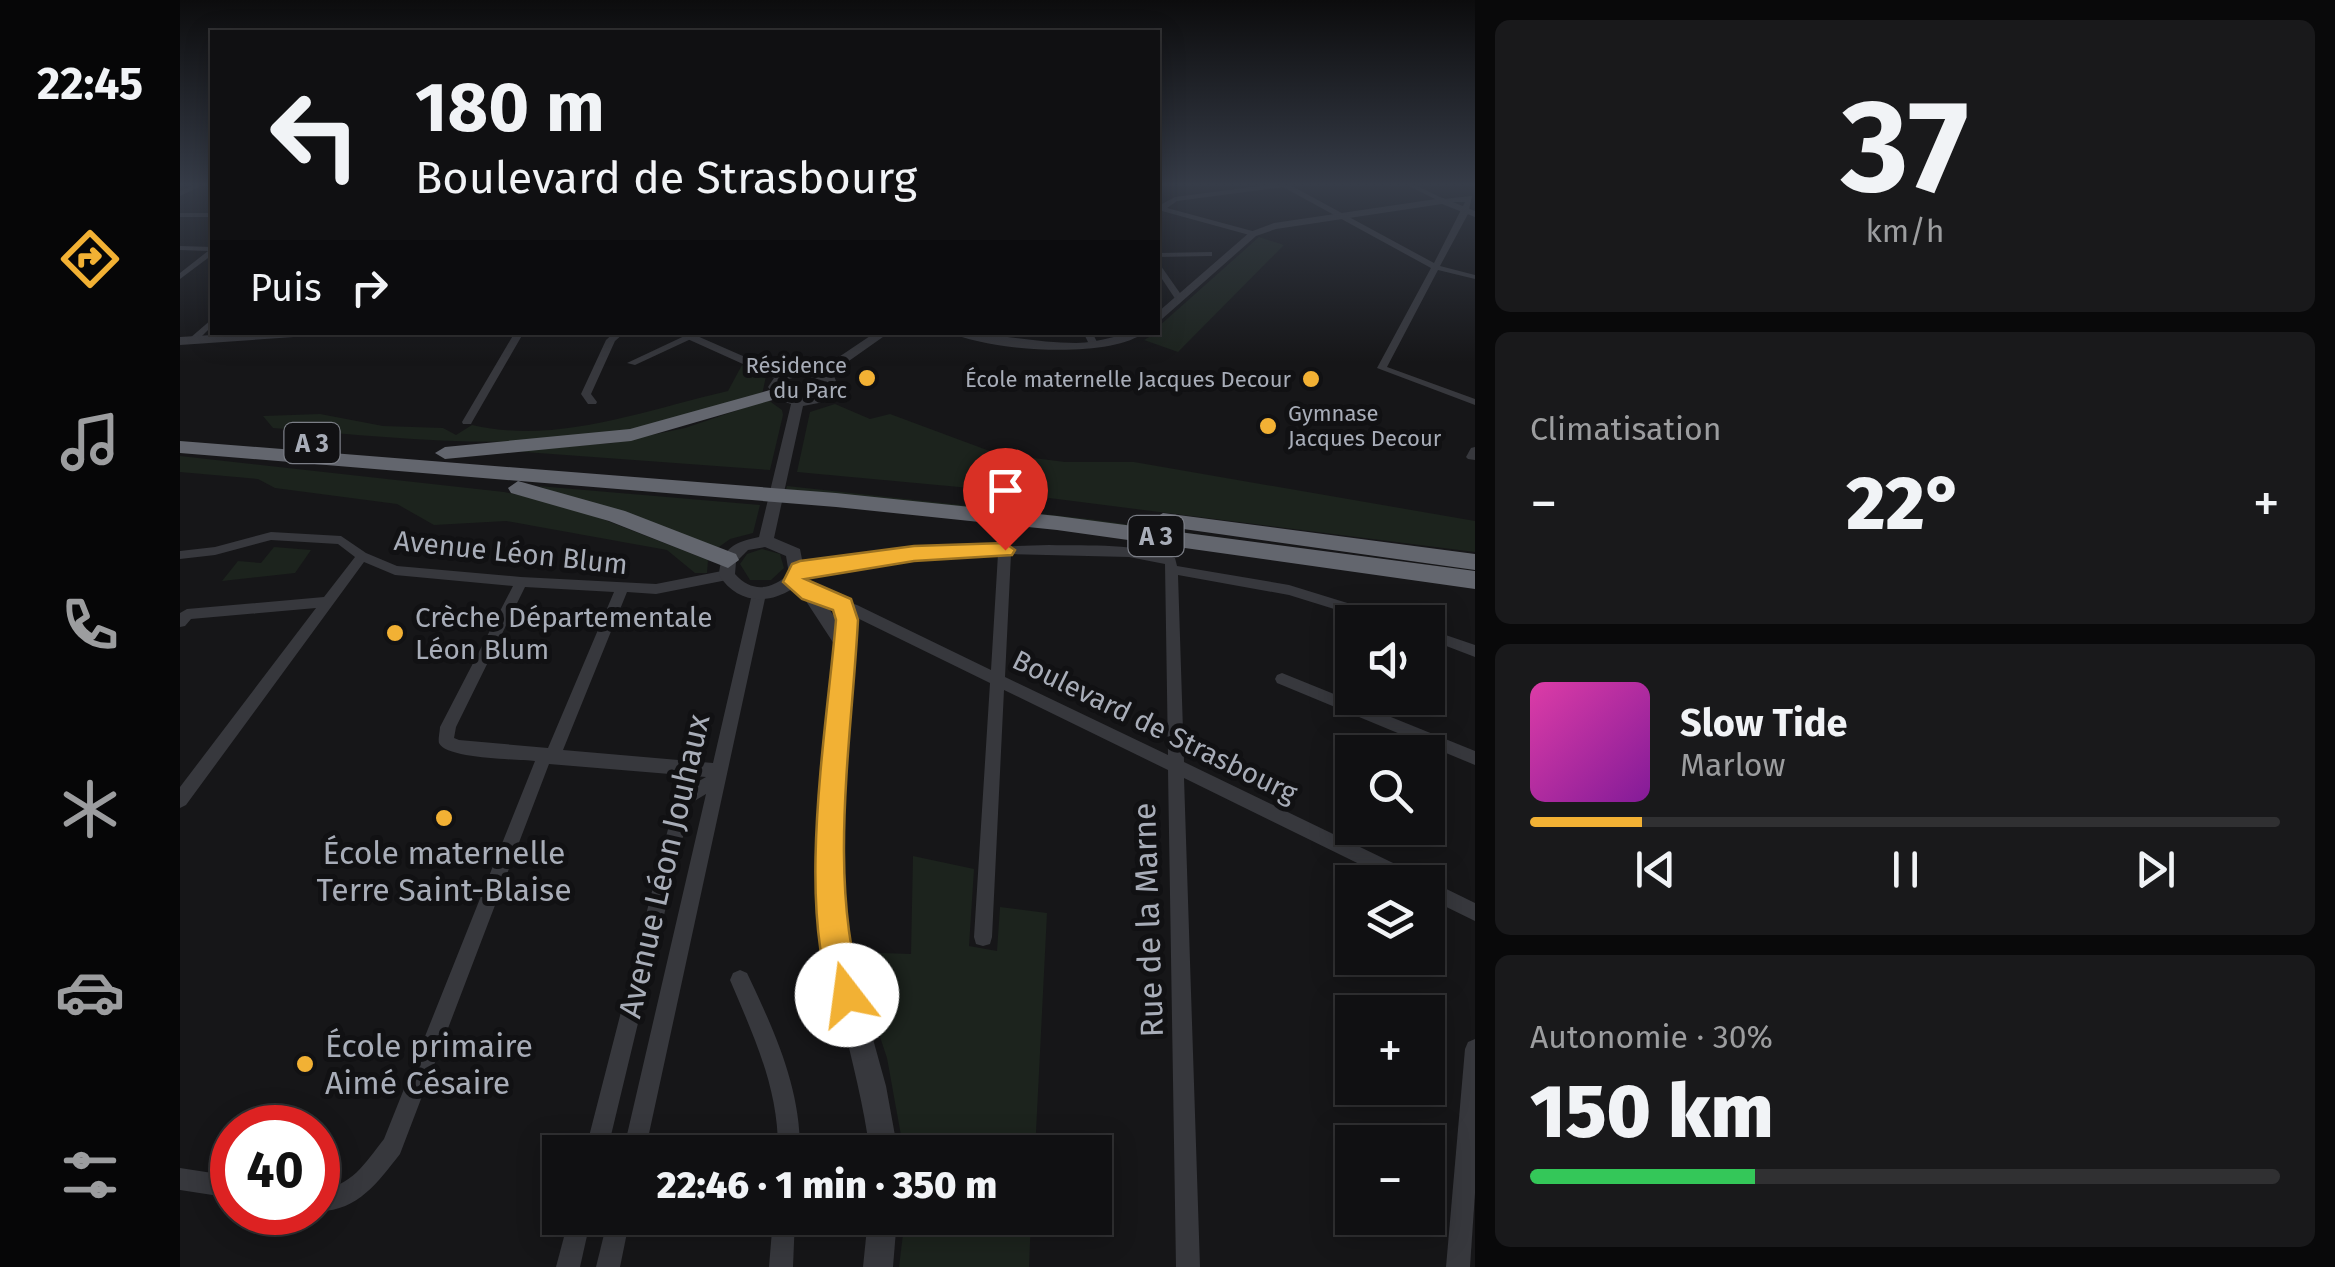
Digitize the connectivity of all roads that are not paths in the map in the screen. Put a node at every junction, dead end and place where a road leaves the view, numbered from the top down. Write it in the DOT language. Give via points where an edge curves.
graph roads {
  1 [pos="1241,244"];
  2 [pos="1393,244"];
  3 [pos="1450,244"];
  4 [pos="180,248"];
  5 [pos="210,251"];
  6 [pos="210,253"];
  7 [pos="1209,254"];
  8 [pos="1160,255"];
  9 [pos="1436,267"];
  10 [pos="1160,271"];
  11 [pos="180,277"];
  12 [pos="1475,277"];
  13 [pos="1179,298"];
  14 [pos="1160,315"];
  15 [pos="210,323"];
  16 [pos="271,335"];
  17 [pos="518,335"];
  18 [pos="617,335"];
  19 [pos="687,335"];
  20 [pos="691,335"];
  21 [pos="880,335"];
  22 [pos="967,335"];
  23 [pos="1136,335"];
  24 [pos="1090,338"];
  25 [pos="186,340"];
  26 [pos="632,363"];
  27 [pos="822,374"];
  28 [pos="779,385"];
  29 [pos="592,402"];
  30 [pos="798,402"];
  31 [pos="1475,402"];
  32 [pos="467,422"];
  33 [pos="180,430"];
  34 [pos="180,447"];
  35 [pos="451,462"];
  36 [pos="837,491"];
  37 [pos="766,541"];
  38 [pos="1005,550"];
  39 [pos="180,555"];
  40 [pos="362,556"];
  41 [pos="1475,562"];
  42 [pos="727,568"];
  43 [pos="1172,570"];
  44 [pos="796,575"];
  45 [pos="1475,580"];
  46 [pos="521,582"];
  47 [pos="622,588"];
  48 [pos="758,594"];
  49 [pos="810,594"];
  50 [pos="325,602"];
  51 [pos="1337,605"];
  52 [pos="845,612"];
  53 [pos="182,617"];
  54 [pos="1445,640"];
  55 [pos="844,644"];
  56 [pos="1475,651"];
  57 [pos="1282,679"];
  58 [pos="999,681"];
  59 [pos="548,757"];
  60 [pos="1475,758"];
  61 [pos="1174,766"];
  62 [pos="718,775"];
  63 [pos="180,800"];
  64 [pos="1379,865"];
  65 [pos="1445,897"];
  66 [pos="1475,912"];
  67 [pos="982,937"];
  68 [pos="740,980"];
  69 [pos="1475,1050"];
  70 [pos="600,1135"];
  71 [pos="638,1135"];
  72 [pos="790,1135"];
  73 [pos="881,1135"];
  74 [pos="180,1179"];
  75 [pos="210,1184"];
  76 [pos="340,1195"];
  77 [pos="576,1235"];
  78 [pos="615,1235"];
  79 [pos="783,1235"];
  80 [pos="881,1235"];
  81 [pos="568,1267"];
  82 [pos="608,1267"];
  83 [pos="781,1267"];
  84 [pos="878,1267"];
  85 [pos="1188,1267"];
  86 [pos="1458,1267"];
  1 -- 13 [label="street"];
  2 -- 9 [label="street"];
  3 -- 9 [label="street"];
  4 -- 5 [label="street"];
  6 -- 11 [label="street"];
  7 -- 8 [label="street"];
  9 -- 12 [label="street"];
  9 -- 31 [label="street" via="1384,370"];
  10 -- 13 [label="street"];
  13 -- 14 [label="street"];
  15 -- 25 [label="street"];
  16 -- 25 [label="street"];
  17 -- 32 [label="street"];
  18 -- 29 [label="street" via="586,394"];
  19 -- 26 [label="street"];
  20 -- 28 [label="street"];
  21 -- 27 [label="street"];
  22 -- 24 [label="street" via="1014,346"];
  23 -- 24 [label="street" via="1125,344"];
  27 -- 28 [label="street" via="804,371"];
  27 -- 30 [label="street" via="832,386 828,394"];
  28 -- 30 [label="street"];
  28 -- 35 [label="highway" via="631,435"];
  30 -- 37 [label="street"];
  33 -- 35 [label="highway, A 3"];
  34 -- 35 [label="highway, A 3"];
  35 -- 36 [label="highway, A 3"];
  35 -- 42 [label="highway" via="472,480 556,496"];
  36 -- 41 [label="highway, A 3" via="1060,507"];
  36 -- 45 [label="highway, A 3"];
  37 -- 42 [label="street" via="743,546"];
  37 -- 44 [label="street" via="794,553"];
  38 -- 43 [label="street" via="1148,553 1167,556"];
  38 -- 44 [label="street" via="914,553"];
  38 -- 58 [label="street"];
  39 -- 40 [label="street, Avenue Léon Blum" via="271,536 340,540"];
  40 -- 46 [label="street, Avenue Léon Blum" via="394,570"];
  40 -- 50 [label="street"];
  42 -- 47 [label="street, Avenue Léon Blum" via="656,589"];
  42 -- 48 [label="street" via="736,588"];
  43 -- 51 [label="street"];
  43 -- 61 [label="street, Rue de la Marne"];
  44 -- 48 [label="street" via="776,592"];
  44 -- 49 [label="street"];
  46 -- 47 [label="street, Avenue Léon Blum"];
  46 -- 59 [label="street" via="446,741"];
  47 -- 59 [label="street"];
  48 -- 62 [label="street, Avenue Léon Jouhaux"];
  49 -- 52 [label="street, Boulevard de Strasbourg"];
  49 -- 55 [label="street"];
  50 -- 53 [label="street"];
  50 -- 63 [label="street"];
  52 -- 55 [label="street"];
  52 -- 58 [label="street, Boulevard de Strasbourg" via="872,618"];
  54 -- 56 [label="street"];
  55 -- 73 [label="street" via="831,925"];
  57 -- 60 [label="street"];
  58 -- 61 [label="street, Boulevard de Strasbourg"];
  58 -- 67 [label="street"];
  59 -- 62 [label="street"];
  59 -- 76 [label="street" via="392,1146 362,1185"];
  61 -- 64 [label="street, Boulevard de Strasbourg"];
  61 -- 85 [label="street, Rue de la Marne"];
  62 -- 70 [label="street" via="684,798"];
  62 -- 71 [label="street, Avenue Léon Jouhaux"];
  65 -- 66 [label="street"];
  68 -- 72 [label="street" via="770,1046"];
  69 -- 86 [label="street"];
  74 -- 75 [label="street"];
  77 -- 81 [label="street"];
  78 -- 82 [label="street"];
  79 -- 83 [label="street"];
  80 -- 84 [label="street"];
}
